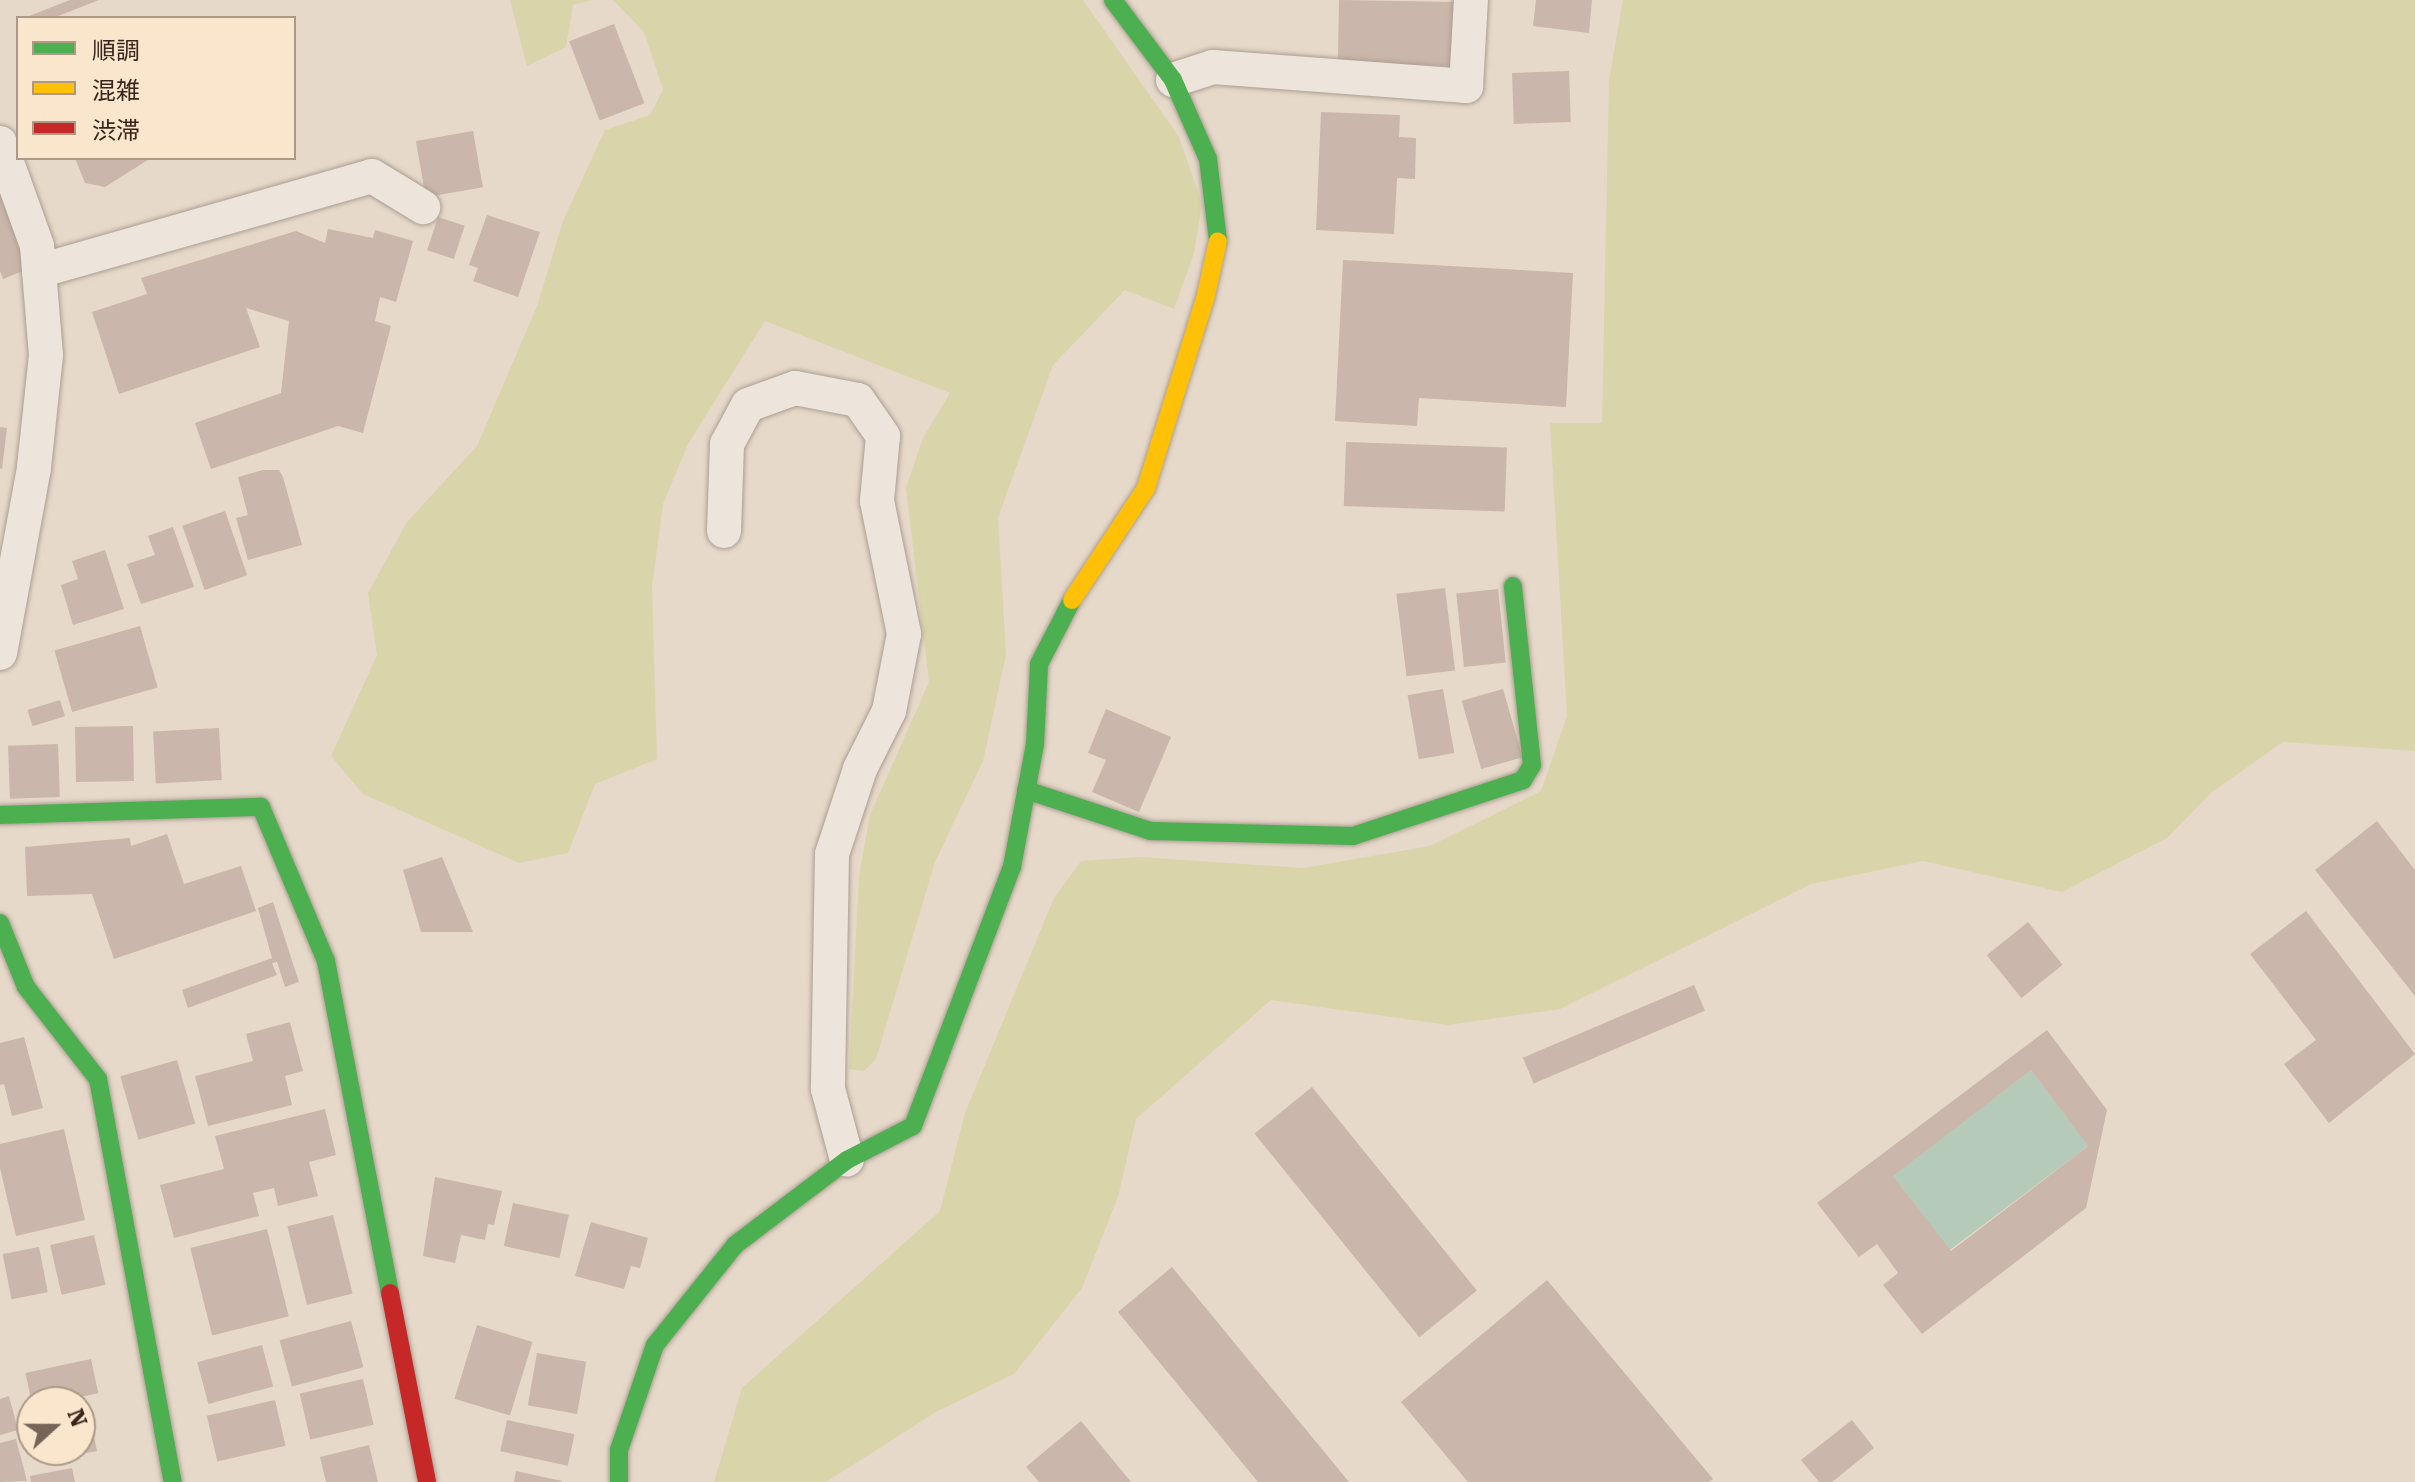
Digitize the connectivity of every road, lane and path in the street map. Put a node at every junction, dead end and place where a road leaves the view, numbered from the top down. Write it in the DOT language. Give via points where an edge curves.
graph roads {
  1 [pos="1113,0"];
  2 [pos="1471,0"];
  3 [pos="1173,80"];
  4 [pos="0,143"];
  5 [pos="423,207"];
  6 [pos="39,271"];
  7 [pos="724,531"];
  8 [pos="1513,586"];
  9 [pos="0,653"];
  10 [pos="1026,790"];
  11 [pos="0,815"];
  12 [pos="0,923"];
  13 [pos="847,1160"];
  14 [pos="173,1482"];
  15 [pos="427,1482"];
  16 [pos="619,1482"];
  1 -- 3 [label="street"];
  2 -- 3 [label="street" via="1466,86 1213,67"];
  3 -- 10 [label="street" via="1208,159 1220,230 1205,299 1146,488 1081,583 1039,664 1035,744"];
  4 -- 6 [label="street" via="37,246"];
  5 -- 6 [label="street" via="372,176"];
  6 -- 9 [label="street" via="46,355 34,468"];
  7 -- 13 [label="street" via="727,444 748,405 795,388 858,400 883,436 877,501 904,634 889,711 860,769 832,854 828,1089"];
  8 -- 10 [label="street" via="1532,765 1523,780 1353,836 1151,831"];
  10 -- 13 [label="street" via="1012,867 913,1126"];
  11 -- 15 [label="street" via="261,807 326,961"];
  12 -- 14 [label="street" via="26,987 98,1079"];
  13 -- 16 [label="street" via="735,1245 655,1345 619,1450"];
}
